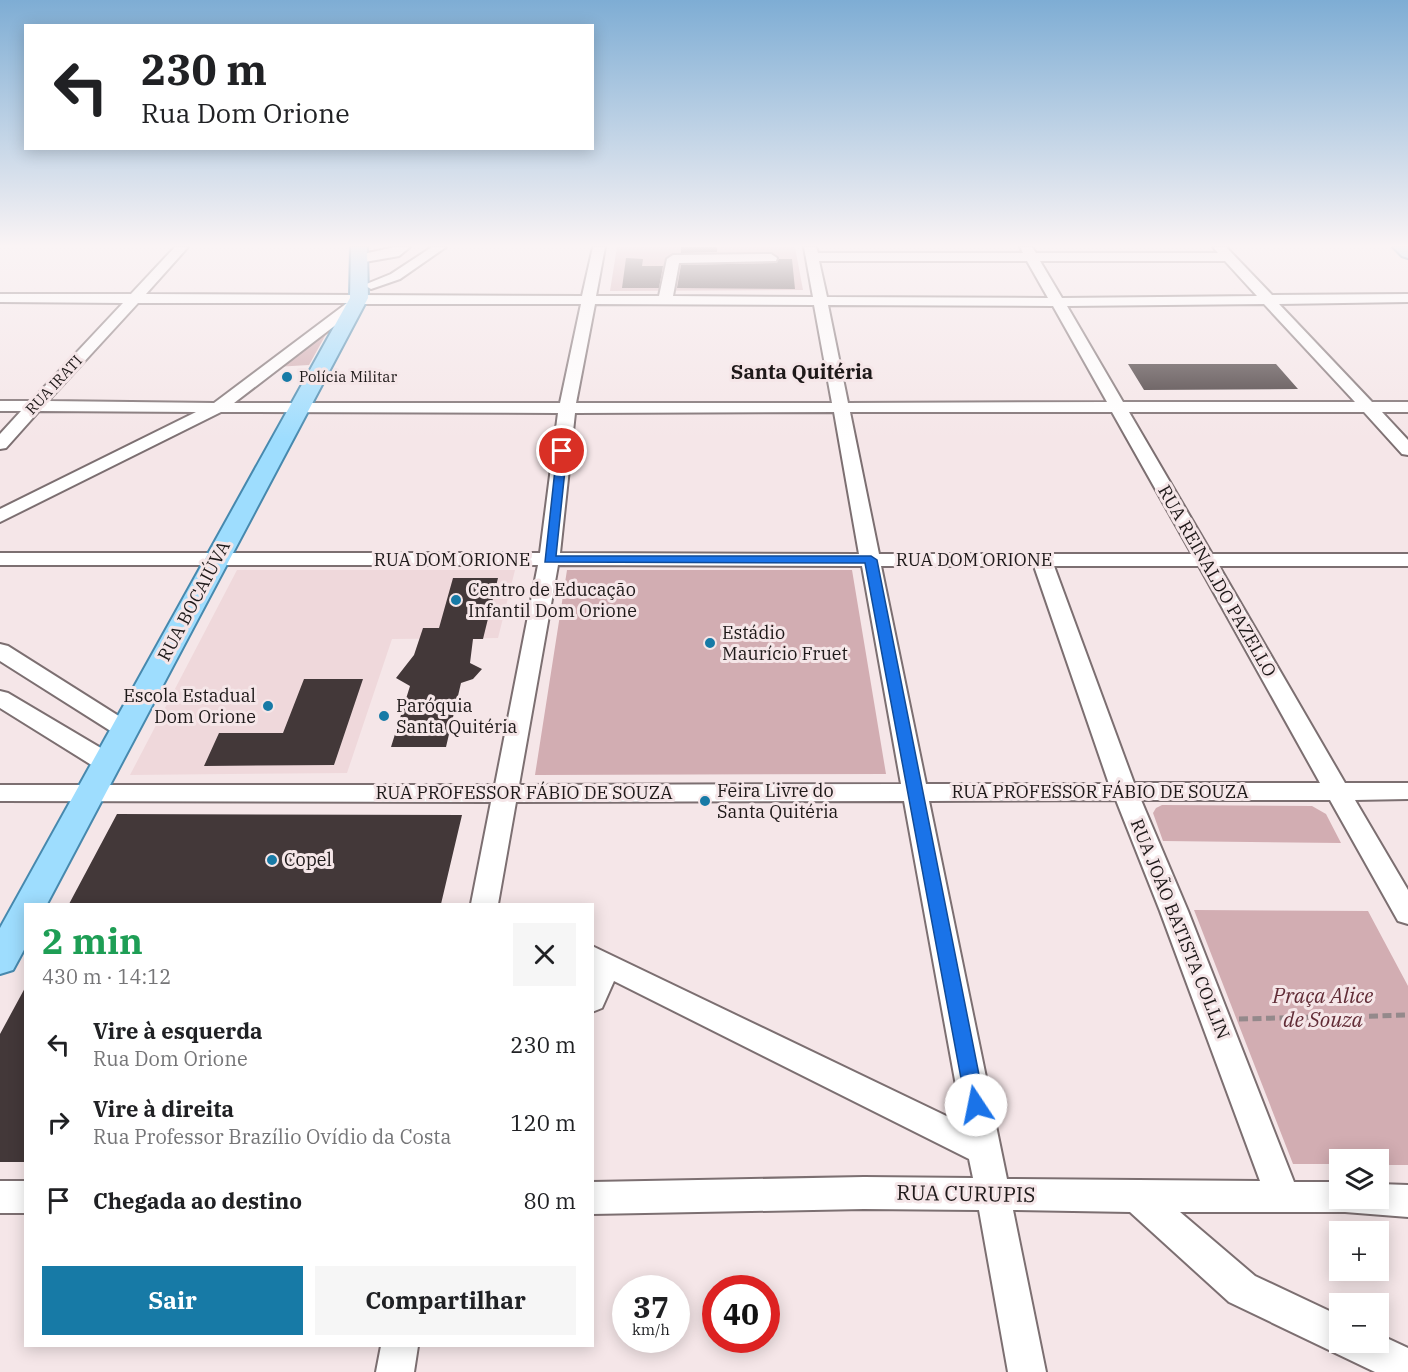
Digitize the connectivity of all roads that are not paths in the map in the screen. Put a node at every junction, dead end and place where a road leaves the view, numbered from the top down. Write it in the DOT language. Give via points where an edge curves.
graph roads {
  1 [pos="123,311"];
  2 [pos="344,311"];
  3 [pos="352,311"];
  4 [pos="586,311"];
  5 [pos="822,311"];
  6 [pos="1063,311"];
  7 [pos="1278,311"];
  8 [pos="0,406"];
  9 [pos="34,407"];
  10 [pos="841,407"];
  11 [pos="1118,407"];
  12 [pos="1369,407"];
  13 [pos="1408,407"];
  14 [pos="217,408"];
  15 [pos="299,408"];
  16 [pos="567,408"];
  17 [pos="0,444"];
  18 [pos="1408,450"];
  19 [pos="0,516"];
  20 [pos="0,559"];
  21 [pos="217,560"];
  22 [pos="549,560"];
  23 [pos="871,560"];
  24 [pos="1042,560"];
  25 [pos="1205,560"];
  26 [pos="1408,560"];
  27 [pos="6,662"];
  28 [pos="0,698"];
  29 [pos="125,730"];
  30 [pos="107,763"];
  31 [pos="1124,790"];
  32 [pos="1337,790"];
  33 [pos="1408,791"];
  34 [pos="91,792"];
  35 [pos="0,793"];
  36 [pos="507,794"];
  37 [pos="915,794"];
  38 [pos="31,903"];
  39 [pos="485,903"];
  40 [pos="1408,914"];
  41 [pos="24,917"];
  42 [pos="0,960"];
  43 [pos="599,960"];
  44 [pos="594,989"];
  45 [pos="984,1150"];
  46 [pos="993,1195"];
  47 [pos="0,1197"];
  48 [pos="24,1197"];
  49 [pos="1138,1197"];
  50 [pos="1283,1197"];
  51 [pos="594,1198"];
  52 [pos="1329,1198"];
  53 [pos="1389,1200"];
  54 [pos="1408,1201"];
  55 [pos="1329,1330"];
  56 [pos="400,1347"];
  57 [pos="1377,1353"];
  58 [pos="1408,1368"];
  59 [pos="395,1372"];
  60 [pos="1027,1372"];
  1 -- 9 [label="street, RUA IRATI"];
  2 -- 14 [label="street"];
  3 -- 15 [label="main road, RUA BOCAIÚVA"];
  4 -- 16 [label="street"];
  5 -- 10 [label="street"];
  6 -- 11 [label="street, RUA REINALDO PAZELLO"];
  7 -- 12 [label="street"];
  8 -- 9 [label="street"];
  9 -- 14 [label="street"];
  9 -- 17 [label="street, RUA IRATI"];
  10 -- 11 [label="street"];
  10 -- 16 [label="street"];
  10 -- 23 [label="street"];
  11 -- 12 [label="street"];
  11 -- 25 [label="street, RUA REINALDO PAZELLO"];
  12 -- 13 [label="street"];
  12 -- 18 [label="street"];
  14 -- 15 [label="street"];
  14 -- 19 [label="street"];
  15 -- 16 [label="street"];
  15 -- 21 [label="main road, RUA BOCAIÚVA"];
  16 -- 22 [label="street"];
  20 -- 21 [label="street, RUA DOM ORIONE"];
  21 -- 22 [label="street, RUA DOM ORIONE"];
  21 -- 29 [label="main road, RUA BOCAIÚVA"];
  22 -- 23 [label="street, RUA DOM ORIONE"];
  22 -- 36 [label="street"];
  23 -- 24 [label="street, RUA DOM ORIONE"];
  23 -- 37 [label="street"];
  24 -- 25 [label="street, RUA DOM ORIONE"];
  24 -- 31 [label="street, RUA JOÃO BATISTA COLLIN"];
  25 -- 26 [label="street, RUA DOM ORIONE"];
  25 -- 32 [label="street, RUA REINALDO PAZELLO"];
  27 -- 29 [label="street"];
  28 -- 30 [label="street"];
  29 -- 30 [label="main road, RUA BOCAIÚVA"];
  30 -- 34 [label="main road, RUA BOCAIÚVA"];
  31 -- 32 [label="street, RUA PROFESSOR FÁBIO DE SOUZA"];
  31 -- 37 [label="street, RUA PROFESSOR FÁBIO DE SOUZA"];
  31 -- 50 [label="street, RUA JOÃO BATISTA COLLIN"];
  32 -- 33 [label="street, RUA PROFESSOR FÁBIO DE SOUZA"];
  32 -- 40 [label="street, RUA REINALDO PAZELLO"];
  34 -- 35 [label="street, RUA PROFESSOR FÁBIO DE SOUZA"];
  34 -- 36 [label="street, RUA PROFESSOR FÁBIO DE SOUZA"];
  34 -- 38 [label="main road, RUA BOCAIÚVA"];
  36 -- 37 [label="street, RUA PROFESSOR FÁBIO DE SOUZA"];
  36 -- 39 [label="street"];
  37 -- 45 [label="street"];
  41 -- 42 [label="main road"];
  43 -- 44 [label="street"];
  43 -- 45 [label="street"];
  45 -- 46 [label="street"];
  46 -- 49 [label="street, RUA CURUPIS"];
  46 -- 51 [label="street, RUA CURUPIS"];
  46 -- 60 [label="street"];
  47 -- 48 [label="street"];
  49 -- 50 [label="street, RUA CURUPIS"];
  49 -- 55 [label="street" via="1242,1289"];
  50 -- 52 [label="street, RUA CURUPIS"];
  53 -- 54 [label="street"];
  56 -- 59 [label="street"];
  57 -- 58 [label="street"];
}
